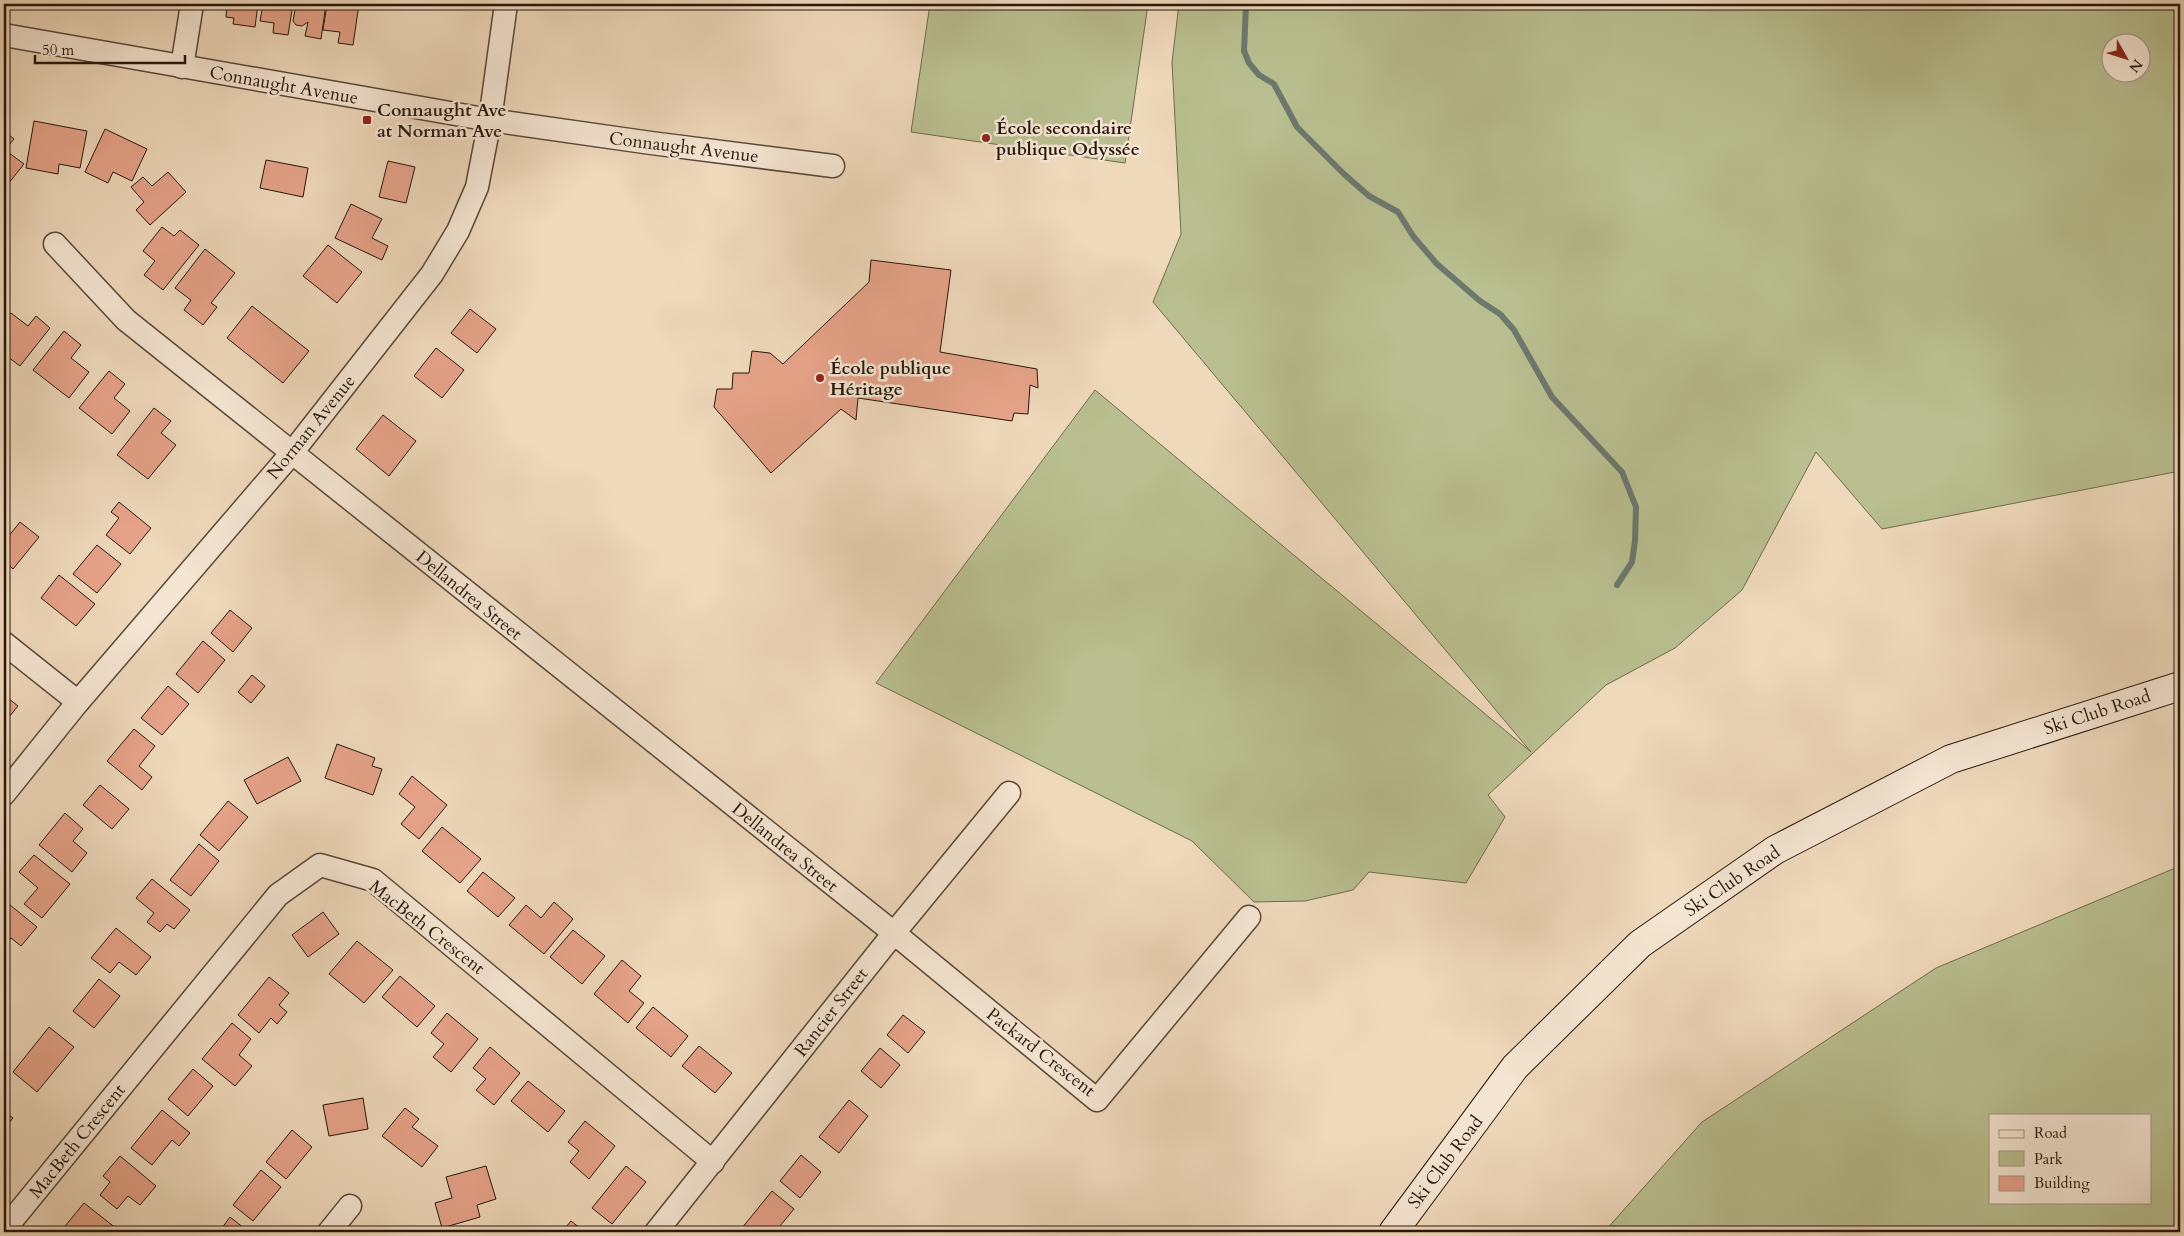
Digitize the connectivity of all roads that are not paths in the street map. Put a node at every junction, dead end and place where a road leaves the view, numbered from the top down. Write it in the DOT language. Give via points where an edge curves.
graph roads {
  1 [pos="192,4"];
  2 [pos="506,4"];
  3 [pos="4,35"];
  4 [pos="182,67"];
  5 [pos="490,120"];
  6 [pos="833,166"];
  7 [pos="55,244"];
  8 [pos="291,454"];
  9 [pos="4,643"];
  10 [pos="2180,686"];
  11 [pos="78,702"];
  12 [pos="1009,793"];
  13 [pos="4,794"];
  14 [pos="1249,917"];
  15 [pos="894,933"];
  16 [pos="713,1162"];
  17 [pos="350,1206"];
  18 [pos="4,1230"];
  19 [pos="329,1232"];
  20 [pos="656,1232"];
  21 [pos="1393,1232"];
  1 -- 4 [label="street"];
  2 -- 5 [label="street, Norman Avenue"];
  3 -- 4 [label="street, Connaught Avenue"];
  4 -- 5 [label="street, Connaught Avenue"];
  5 -- 6 [label="street, Connaught Avenue"];
  5 -- 8 [label="street, Norman Avenue" via="477,187 458,231 432,274"];
  7 -- 8 [label="street, Dellandrea Street" via="126,320"];
  8 -- 11 [label="street, Norman Avenue"];
  8 -- 15 [label="street, Dellandrea Street"];
  9 -- 11 [label="street"];
  10 -- 21 [label="street, Ski Club Road" via="1951,759 1774,850 1640,944 1515,1067"];
  11 -- 13 [label="street, Norman Avenue"];
  12 -- 15 [label="street, Rancier Street"];
  14 -- 15 [label="street, Packard Crescent" via="1097,1100"];
  15 -- 16 [label="street, Rancier Street"];
  16 -- 18 [label="street, MacBeth Crescent" via="373,880 320,866 278,895"];
  16 -- 20 [label="street, Rancier Street"];
  17 -- 19 [label="street"];
}
